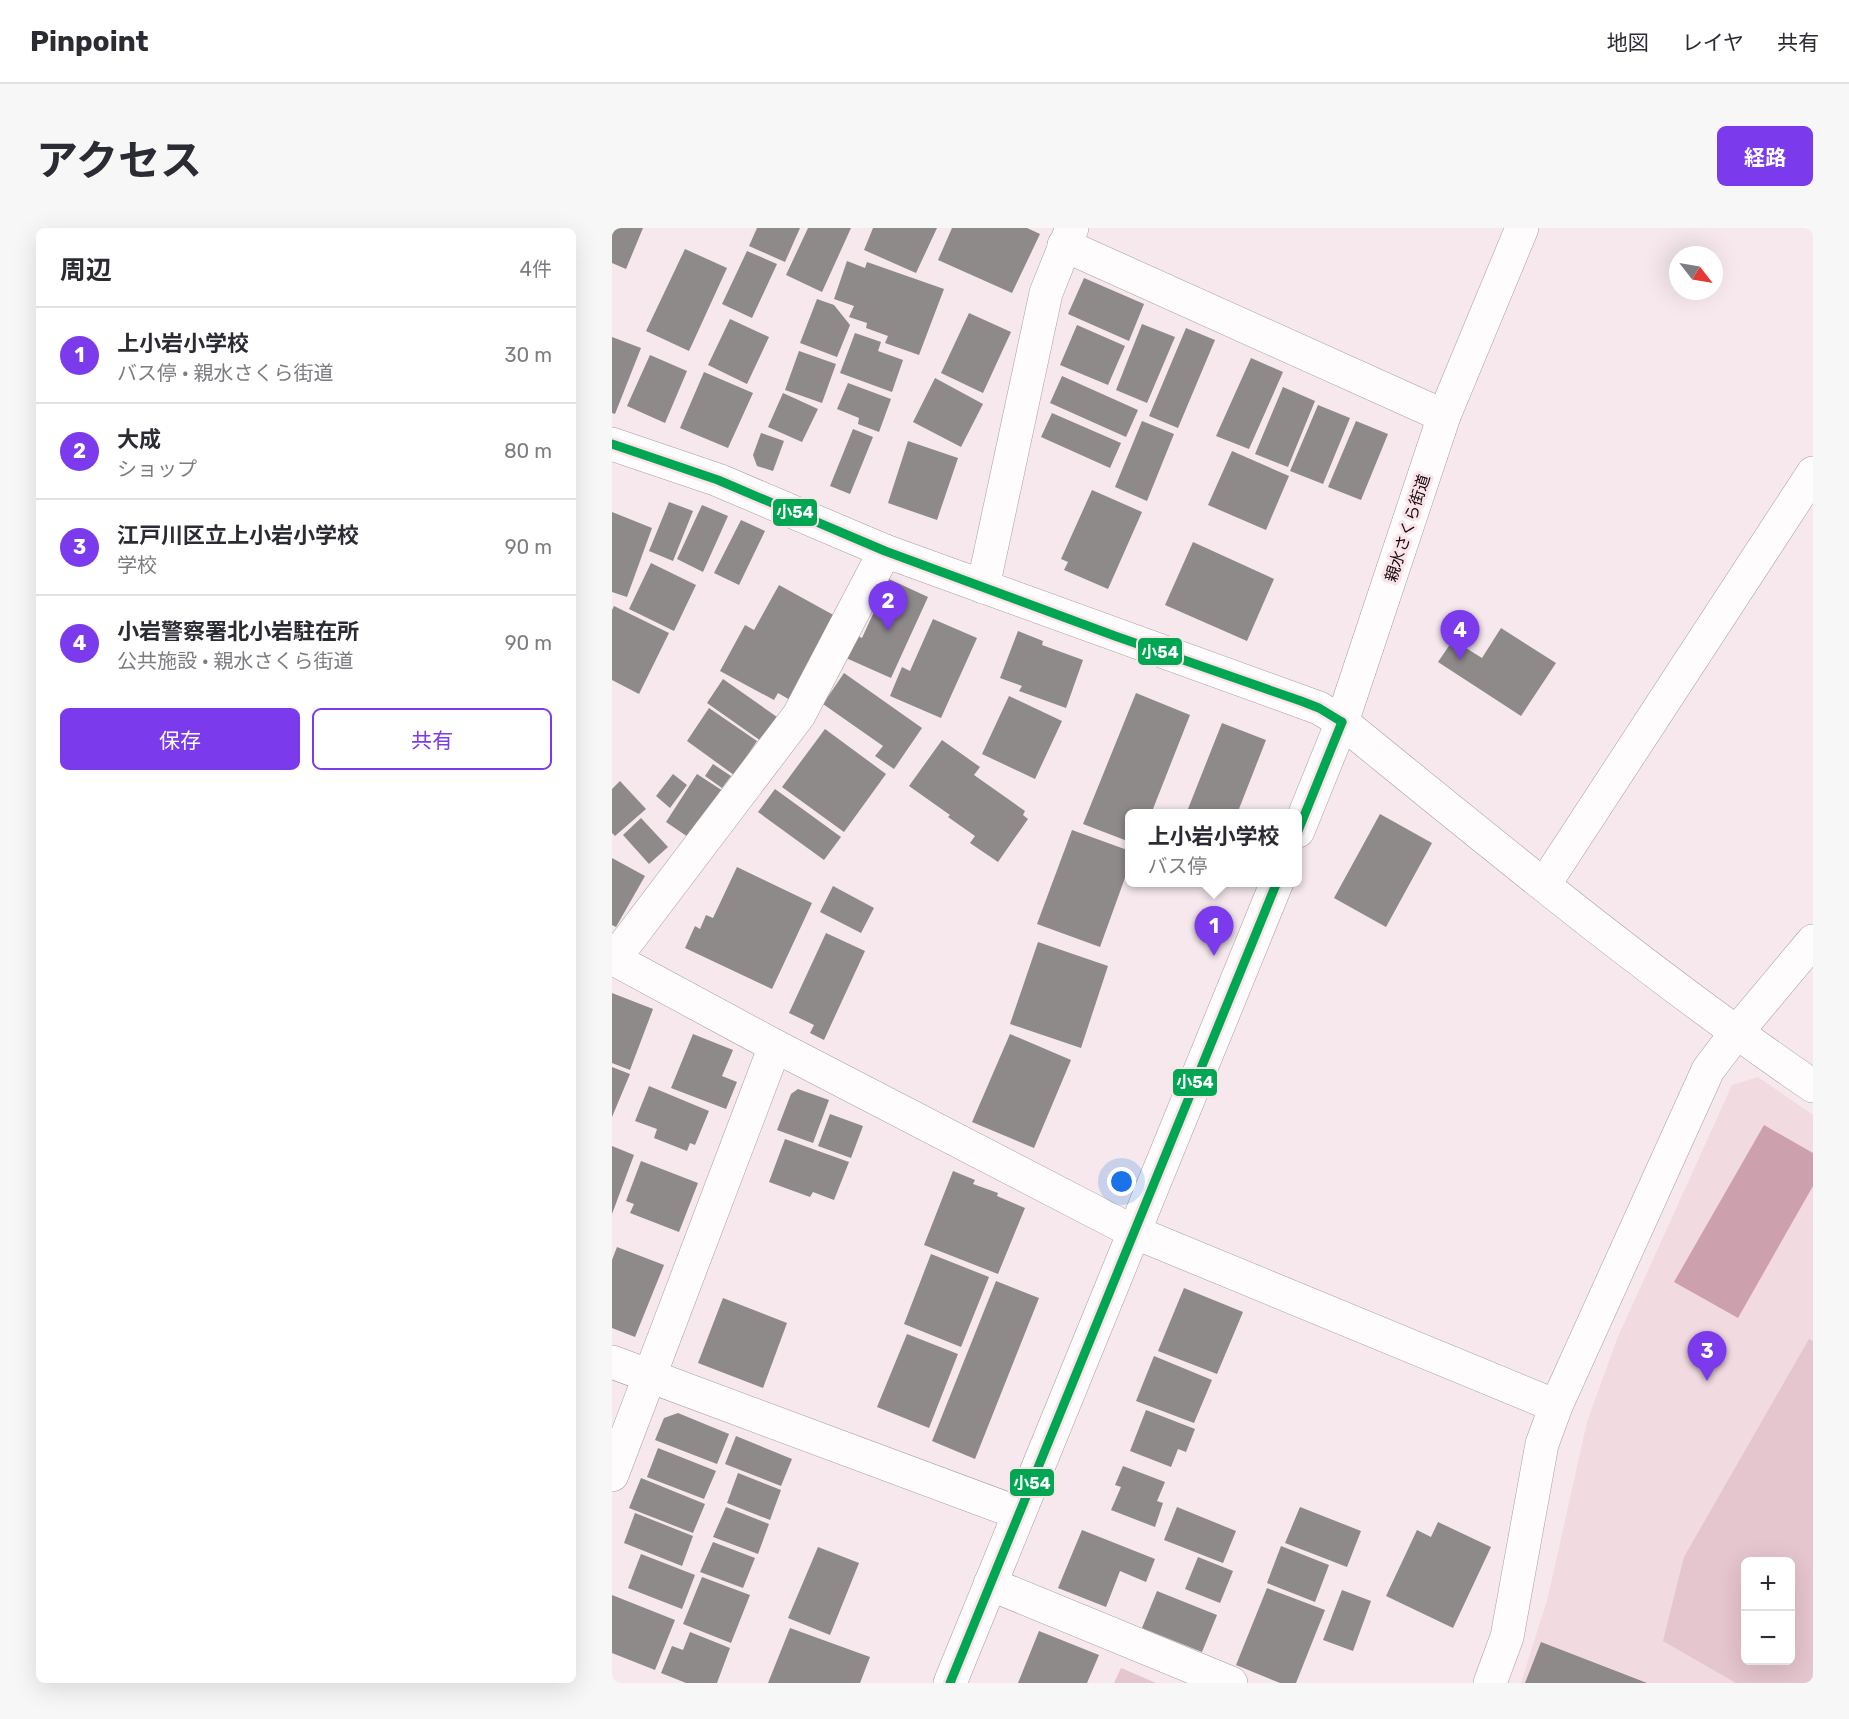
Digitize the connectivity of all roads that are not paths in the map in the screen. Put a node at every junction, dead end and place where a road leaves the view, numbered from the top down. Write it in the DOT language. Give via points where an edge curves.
graph roads {
  1 [pos="1522,228"];
  2 [pos="1068,236"];
  3 [pos="1444,416"];
  4 [pos="612,444"];
  5 [pos="1813,473"];
  6 [pos="885,551"];
  7 [pos="983,587"];
  8 [pos="1342,722"];
  9 [pos="1302,821"];
  10 [pos="1544,885"];
  11 [pos="1275,887"];
  12 [pos="1813,941"];
  13 [pos="613,958"];
  14 [pos="1736,1033"];
  15 [pos="775,1046"];
  16 [pos="1813,1086"];
  17 [pos="1134,1233"];
  18 [pos="612,1362"];
  19 [pos="649,1376"];
  20 [pos="1556,1406"];
  21 [pos="612,1475"];
  22 [pos="1018,1513"];
  23 [pos="990,1584"];
  24 [pos="950,1683"];
  25 [pos="1231,1683"];
  26 [pos="1490,1683"];
  1 -- 3 [label="street, 親水さくら街道"];
  2 -- 3 [label="street"];
  2 -- 7 [label="street" via="1046,293"];
  3 -- 8 [label="street, 親水さくら街道"];
  4 -- 6 [label="street" via="718,480"];
  5 -- 10 [label="street"];
  6 -- 7 [label="street"];
  6 -- 13 [label="street" via="800,715"];
  7 -- 8 [label="street" via="1301,701"];
  8 -- 9 [label="street, 親水さくら街道"];
  8 -- 10 [label="street"];
  10 -- 14 [label="street"];
  11 -- 17 [label="street"];
  12 -- 14 [label="street"];
  13 -- 15 [label="street"];
  14 -- 16 [label="street"];
  14 -- 20 [label="street" via="1708,1070"];
  15 -- 17 [label="street"];
  15 -- 19 [label="street"];
  17 -- 20 [label="street"];
  17 -- 22 [label="street"];
  18 -- 19 [label="street"];
  19 -- 21 [label="street"];
  19 -- 22 [label="street"];
  20 -- 26 [label="street" via="1542,1444 1507,1637"];
  22 -- 23 [label="street"];
  23 -- 24 [label="street"];
  23 -- 25 [label="street"];
}
